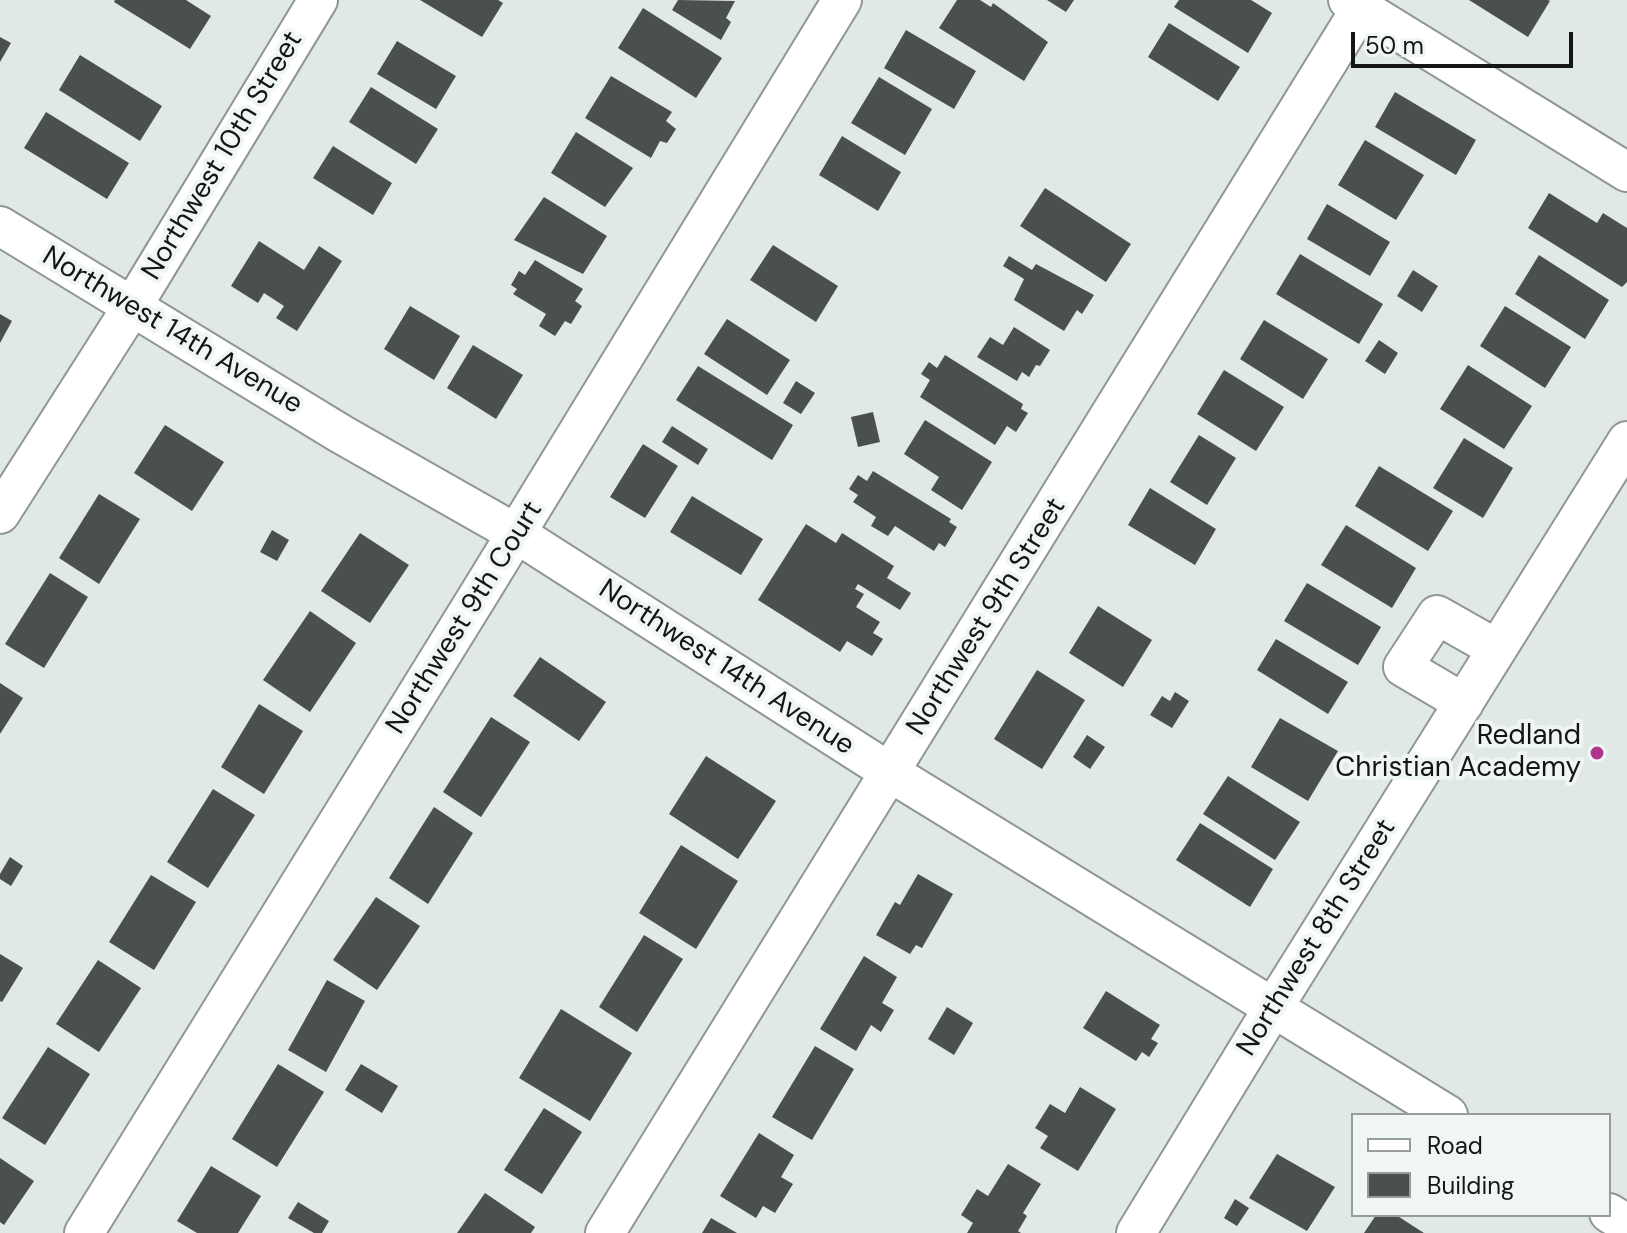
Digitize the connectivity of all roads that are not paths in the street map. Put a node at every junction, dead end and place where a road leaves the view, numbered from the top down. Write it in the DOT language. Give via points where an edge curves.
graph roads {
  1 [pos="318,0"];
  2 [pos="842,0"];
  3 [pos="1358,3"];
  4 [pos="1627,172"];
  5 [pos="0,226"];
  6 [pos="132,307"];
  7 [pos="1627,441"];
  8 [pos="0,514"];
  9 [pos="517,534"];
  10 [pos="1497,649"];
  11 [pos="1464,703"];
  12 [pos="891,773"];
  13 [pos="1273,1008"];
  14 [pos="1445,1113"];
  15 [pos="84,1233"];
  16 [pos="605,1233"];
  17 [pos="1136,1233"];
  1 -- 6 [label="street, Northwest 10th Street"];
  2 -- 9 [label="street, Northwest 9th Court"];
  3 -- 4 [label="street"];
  3 -- 12 [label="street, Northwest 9th Street"];
  5 -- 6 [label="street, Northwest 14th Avenue"];
  6 -- 8 [label="street, Northwest 10th Street"];
  6 -- 9 [label="street, Northwest 14th Avenue"];
  7 -- 10 [label="street, Northwest 8th Street"];
  9 -- 12 [label="street, Northwest 14th Avenue"];
  9 -- 15 [label="street, Northwest 9th Court"];
  10 -- 11 [label="street, Northwest 8th Street"];
  10 -- 11 [label="street" via="1437,615 1403,667"];
  11 -- 13 [label="street, Northwest 8th Street"];
  12 -- 13 [label="street, Northwest 14th Avenue"];
  12 -- 16 [label="street, Northwest 9th Street"];
  13 -- 14 [label="street, Northwest 14th Avenue"];
  13 -- 17 [label="street, Northwest 8th Street"];
}
